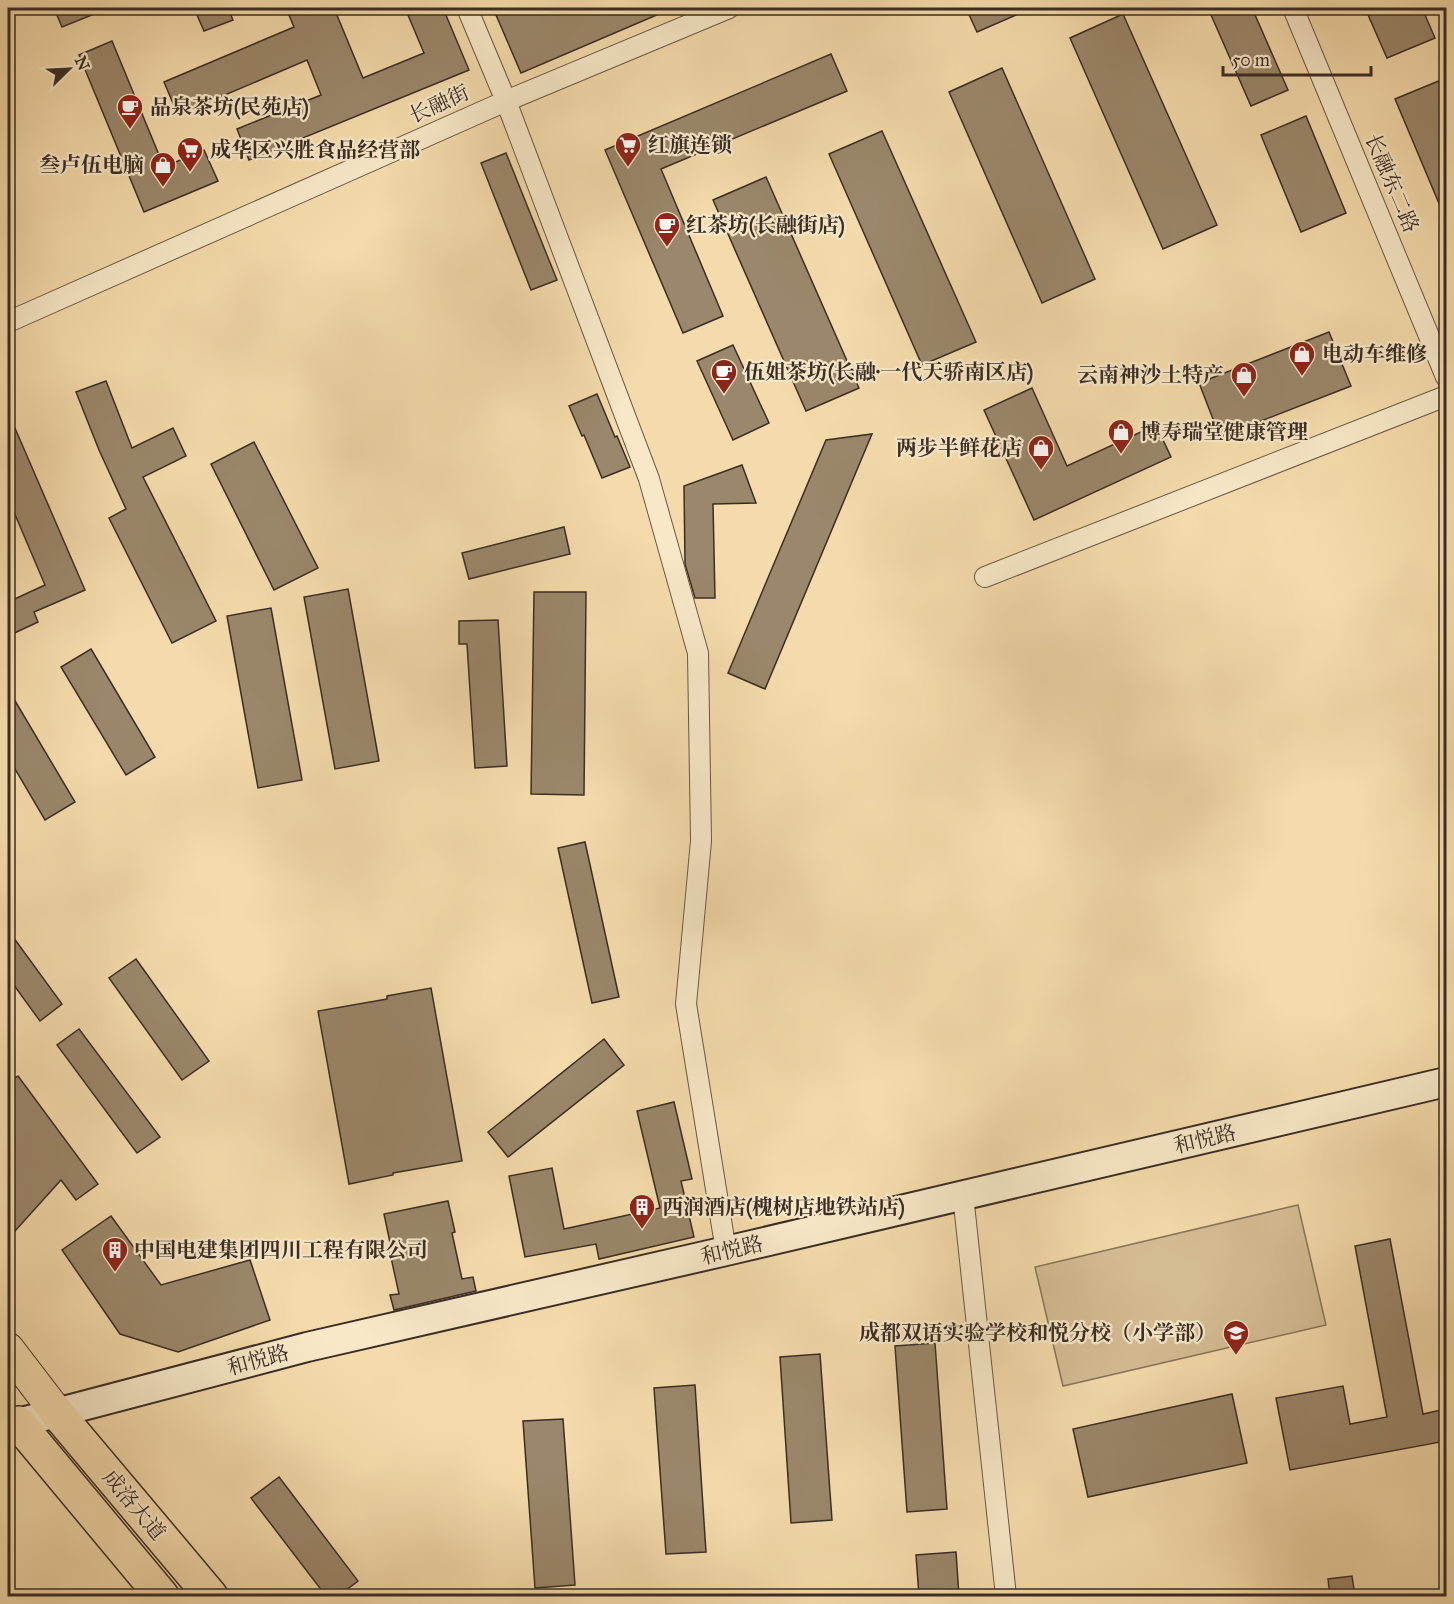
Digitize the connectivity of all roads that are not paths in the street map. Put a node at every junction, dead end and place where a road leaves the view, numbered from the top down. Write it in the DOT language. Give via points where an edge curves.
graph roads {
  1 [pos="467,8"];
  2 [pos="729,8"];
  3 [pos="1293,8"];
  4 [pos="506,101"];
  5 [pos="10,316"];
  6 [pos="1446,376"];
  7 [pos="1446,396"];
  8 [pos="985,577"];
  9 [pos="1446,1082"];
  10 [pos="963,1195"];
  11 [pos="726,1251"];
  12 [pos="8,1349"];
  13 [pos="57,1413"];
  14 [pos="11,1418"];
  15 [pos="162,1596"];
  16 [pos="211,1596"];
  17 [pos="1006,1596"];
  1 -- 4 [label="street"];
  2 -- 4 [label="street, 长融街"];
  3 -- 6 [label="street, 长融东二路"];
  4 -- 5 [label="street, 长融街"];
  4 -- 11 [label="street" via="649,479 698,653 701,841 686,1004"];
  7 -- 8 [label="street"];
  9 -- 10 [label="street, 和悦路"];
  10 -- 11 [label="street, 和悦路"];
  10 -- 17 [label="street"];
  11 -- 13 [label="street, 和悦路" via="307,1347"];
  12 -- 13 [label="main road"];
  13 -- 14 [label="street, 和悦路"];
  13 -- 16 [label="highway, 成洛大道"];
  14 -- 15 [label="highway, 成洛大道"];
}
